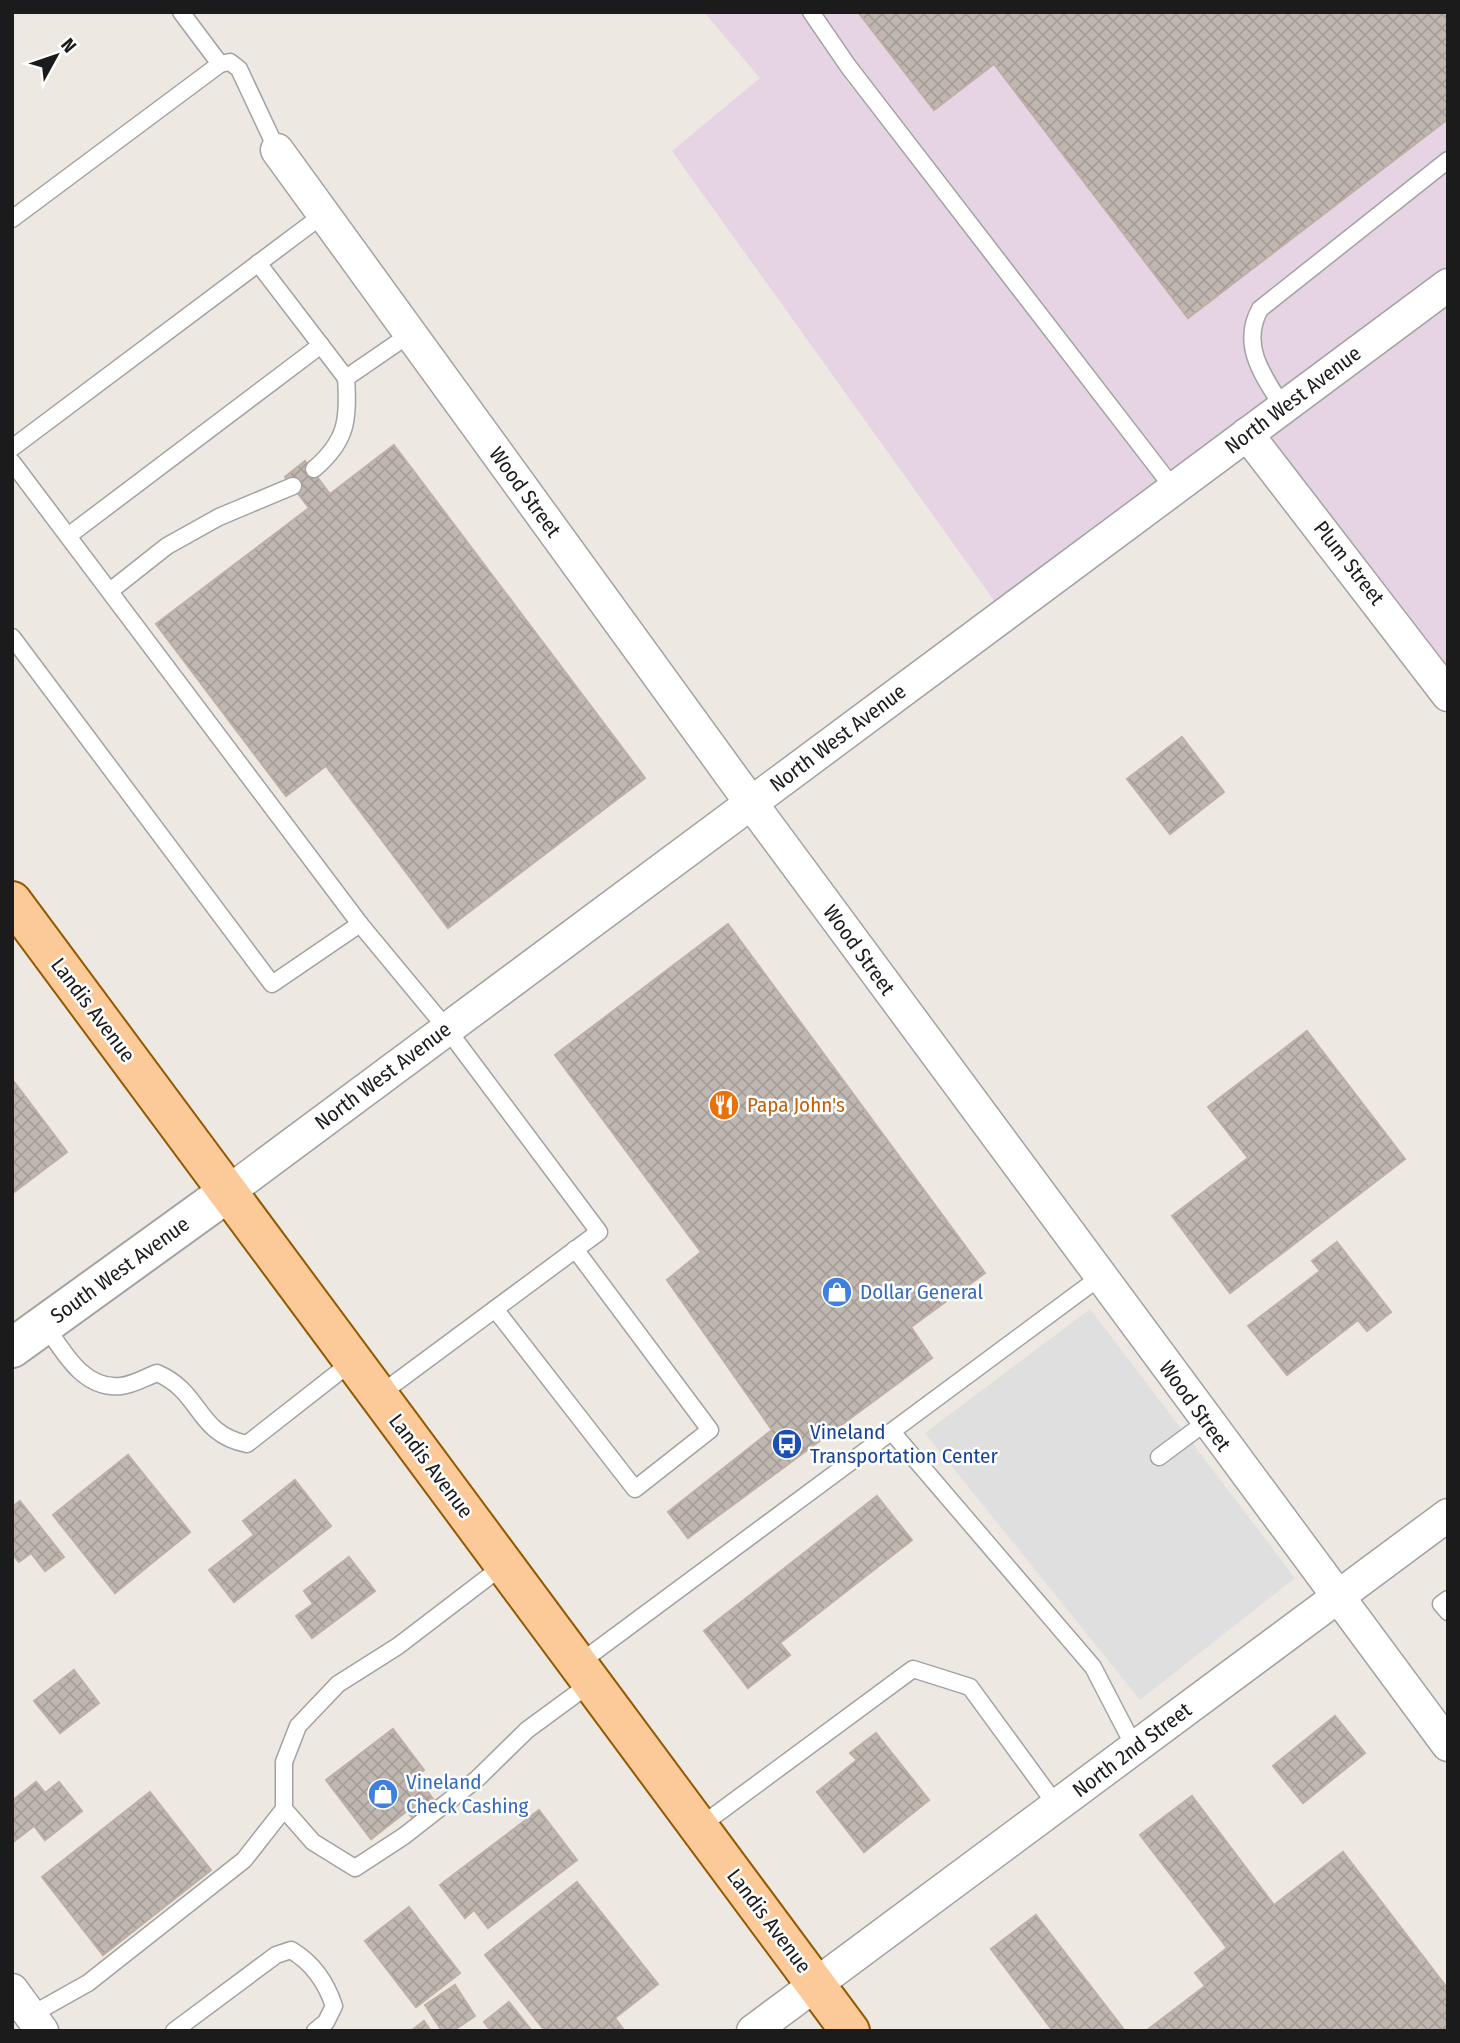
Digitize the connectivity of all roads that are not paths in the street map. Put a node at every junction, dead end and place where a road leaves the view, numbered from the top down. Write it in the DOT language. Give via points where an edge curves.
graph roads {
  1 [pos="181,12"];
  2 [pos="811,12"];
  3 [pos="220,64"];
  4 [pos="277,150"];
  5 [pos="1448,160"];
  6 [pos="324,214"];
  7 [pos="12,219"];
  8 [pos="258,263"];
  9 [pos="1448,285"];
  10 [pos="410,334"];
  11 [pos="321,345"];
  12 [pos="346,378"];
  13 [pos="1283,407"];
  14 [pos="1247,434"];
  15 [pos="12,448"];
  16 [pos="12,461"];
  17 [pos="314,469"];
  18 [pos="293,486"];
  19 [pos="1174,489"];
  20 [pos="68,536"];
  21 [pos="110,591"];
  22 [pos="15,647"];
  23 [pos="1448,695"];
  24 [pos="751,803"];
  25 [pos="12,901"];
  26 [pos="360,923"];
  27 [pos="447,1029"];
  28 [pos="228,1192"];
  29 [pos="575,1250"];
  30 [pos="1100,1277"];
  31 [pos="495,1310"];
  32 [pos="45,1325"];
  33 [pos="12,1348"];
  34 [pos="353,1361"];
  35 [pos="379,1395"];
  36 [pos="1206,1422"];
  37 [pos="892,1432"];
  38 [pos="1159,1457"];
  39 [pos="1448,1515"];
  40 [pos="504,1564"];
  41 [pos="1338,1597"];
  42 [pos="1448,1599"];
  43 [pos="1448,1612"];
  44 [pos="585,1673"];
  45 [pos="1448,1745"];
  46 [pos="1135,1748"];
  47 [pos="1057,1806"];
  48 [pos="284,1809"];
  49 [pos="699,1827"];
  50 [pos="816,1984"];
  51 [pos="28,2012"];
  52 [pos="174,2031"];
  53 [pos="314,2031"];
  54 [pos="753,2031"];
  55 [pos="850,2031"];
  1 -- 3 [label="lane"];
  2 -- 19 [label="lane"];
  3 -- 4 [label="lane" via="230,62 239,69"];
  3 -- 7 [label="lane"];
  4 -- 6 [label="street, Wood Street"];
  5 -- 13 [label="lane" via="1260,309 1251,326 1254,351 1261,373"];
  6 -- 8 [label="lane"];
  6 -- 10 [label="street, Wood Street"];
  8 -- 11 [label="lane"];
  8 -- 15 [label="lane"];
  9 -- 13 [label="street, North West Avenue"];
  10 -- 12 [label="lane"];
  10 -- 24 [label="street, Wood Street"];
  11 -- 12 [label="lane"];
  11 -- 20 [label="lane"];
  12 -- 17 [label="lane" via="349,415 334,452"];
  13 -- 14 [label="street, North West Avenue"];
  14 -- 19 [label="street, North West Avenue"];
  14 -- 23 [label="street, Plum Street"];
  16 -- 20 [label="lane"];
  18 -- 21 [label="lane" via="177,540"];
  19 -- 24 [label="street, North West Avenue"];
  20 -- 21 [label="lane"];
  21 -- 26 [label="lane"];
  22 -- 26 [label="lane" via="272,984"];
  24 -- 27 [label="street, North West Avenue"];
  24 -- 30 [label="street, Wood Street"];
  25 -- 28 [label="main road, Landis Avenue"];
  26 -- 27 [label="lane"];
  27 -- 28 [label="street, North West Avenue"];
  27 -- 29 [label="lane" via="599,1232"];
  28 -- 32 [label="street, South West Avenue"];
  28 -- 34 [label="main road, Landis Avenue"];
  29 -- 31 [label="lane"];
  29 -- 31 [label="lane" via="710,1430 635,1489"];
  30 -- 36 [label="street, Wood Street"];
  30 -- 37 [label="lane"];
  31 -- 35 [label="lane"];
  32 -- 33 [label="street, South West Avenue"];
  32 -- 34 [label="lane" via="78,1371 121,1387 157,1373 176,1381 218,1435 247,1444"];
  34 -- 35 [label="main road, Landis Avenue"];
  35 -- 40 [label="main road, Landis Avenue"];
  36 -- 38 [label="lane"];
  36 -- 41 [label="street, Wood Street"];
  37 -- 44 [label="lane"];
  37 -- 46 [label="lane" via="1093,1667"];
  39 -- 41 [label="street, North 2nd Street"];
  40 -- 44 [label="main road, Landis Avenue"];
  40 -- 48 [label="lane" via="398,1646 338,1684 298,1726 284,1762"];
  41 -- 45 [label="street, Wood Street"];
  41 -- 46 [label="street, North 2nd Street"];
  42 -- 43 [label="lane" via="1441,1604"];
  44 -- 48 [label="lane" via="477,1779 355,1868 313,1842"];
  44 -- 49 [label="main road, Landis Avenue"];
  46 -- 47 [label="street, North 2nd Street"];
  47 -- 49 [label="lane" via="970,1687 913,1669"];
  47 -- 50 [label="street, North 2nd Street"];
  48 -- 51 [label="lane" via="244,1860 88,1983"];
  49 -- 50 [label="main road, Landis Avenue"];
  50 -- 54 [label="street, North 2nd Street"];
  50 -- 55 [label="main road, Landis Avenue"];
  52 -- 53 [label="lane" via="276,1955 291,1950 305,1958 327,1985 334,2006 326,2022"];
}
